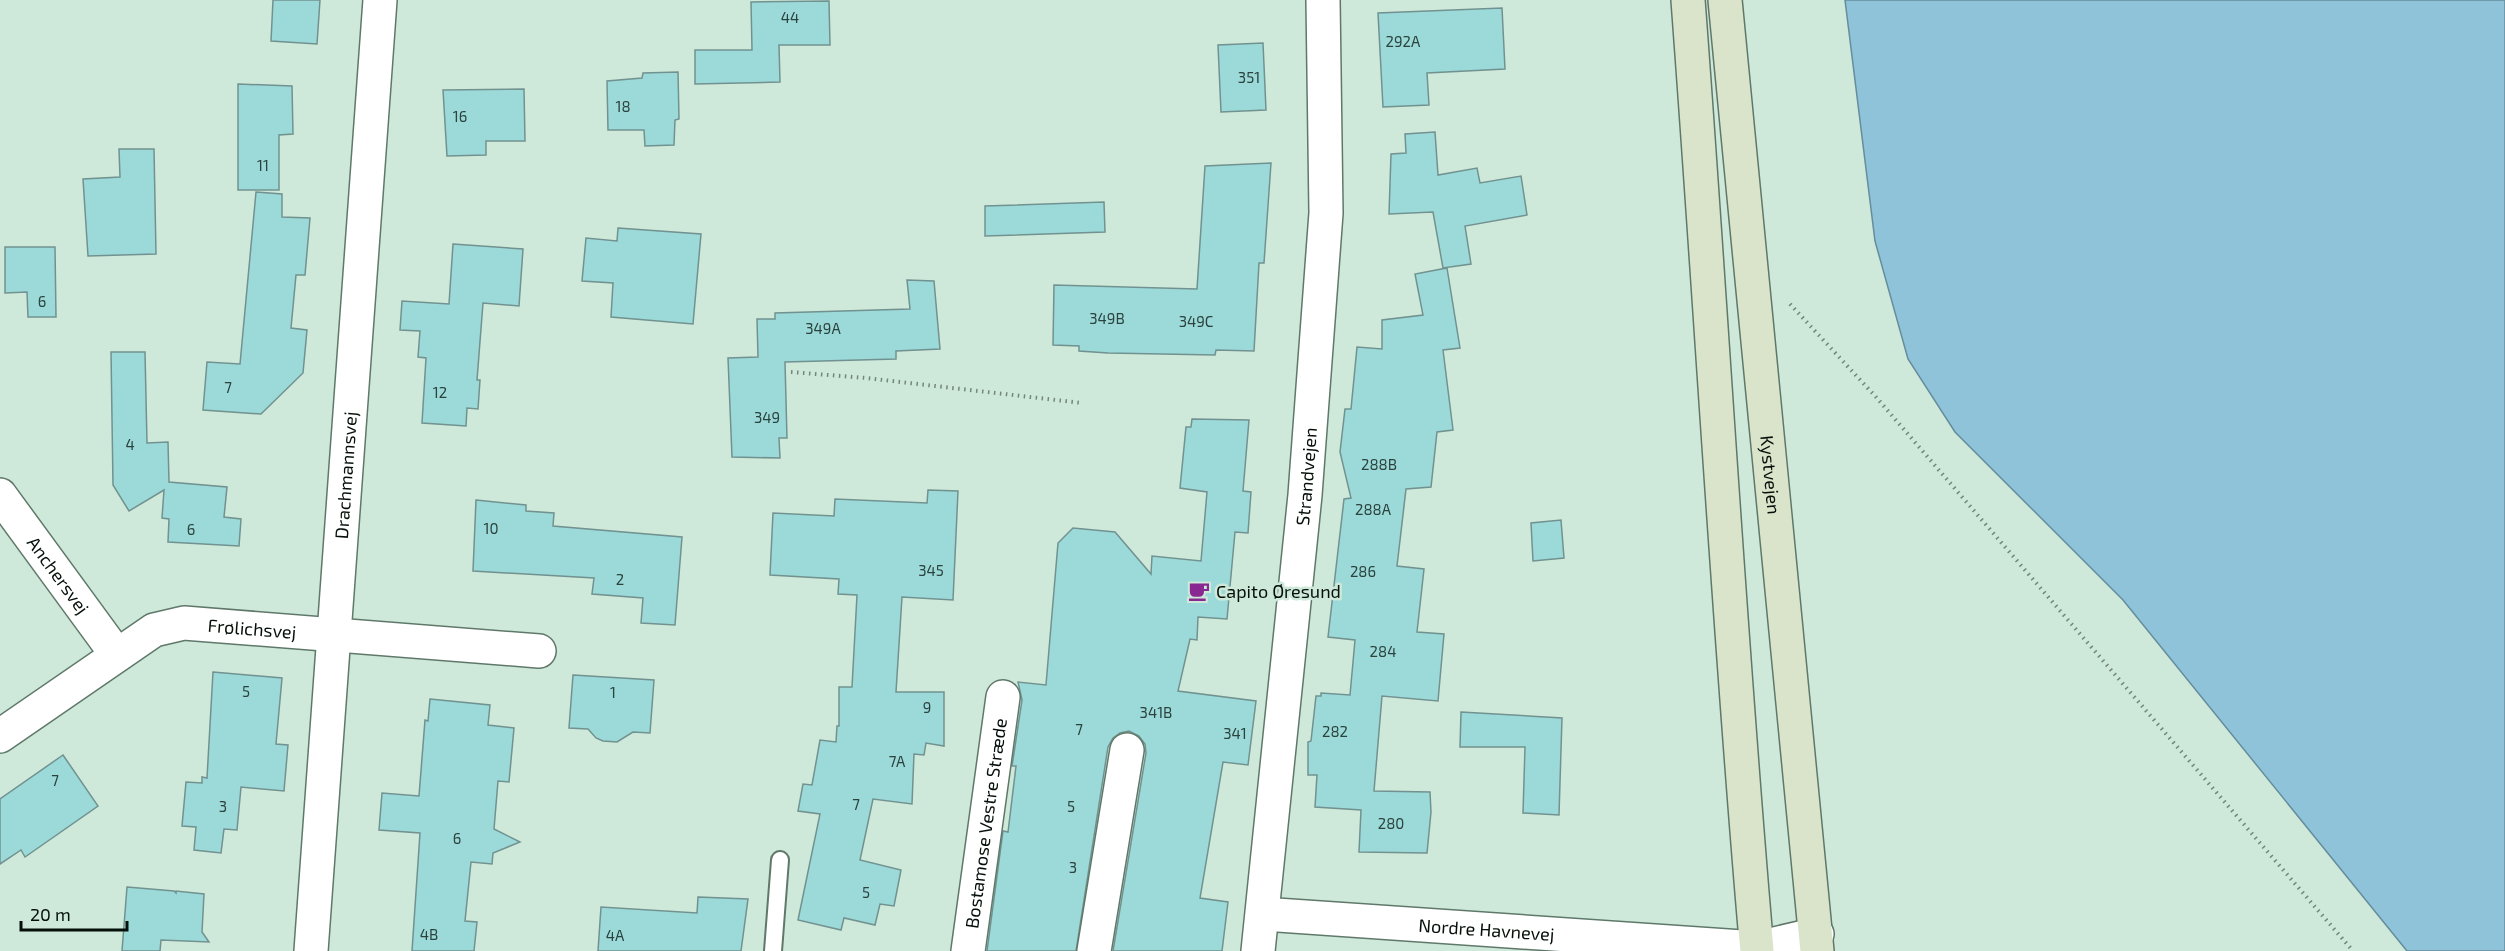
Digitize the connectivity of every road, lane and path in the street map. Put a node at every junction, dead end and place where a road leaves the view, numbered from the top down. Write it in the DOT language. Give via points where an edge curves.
graph roads {
  1 [pos="380,0"];
  2 [pos="1323,0"];
  3 [pos="1688,0"];
  4 [pos="1725,0"];
  5 [pos="1788,302"];
  6 [pos="791,372"];
  7 [pos="1082,403"];
  8 [pos="0,495"];
  9 [pos="334,636"];
  10 [pos="539,651"];
  11 [pos="117,655"];
  12 [pos="1003,697"];
  13 [pos="0,736"];
  14 [pos="1127,750"];
  15 [pos="780,860"];
  16 [pos="1263,914"];
  17 [pos="1817,943"];
  18 [pos="1757,949"];
  19 [pos="311,951"];
  20 [pos="773,951"];
  21 [pos="968,951"];
  22 [pos="1094,951"];
  23 [pos="1258,951"];
  24 [pos="2353,951"];
  1 -- 9 [label="street, Drachmannsvej"];
  2 -- 16 [label="street, Strandvejen" via="1325,225 1305,495"];
  3 -- 18 [label="main road" via="1710,292 1720,492"];
  4 -- 17 [label="main road, Kystvejen"];
  5 -- 24 [label="path" via="1884,406"];
  6 -- 7 [label="path"];
  8 -- 11 [label="street, Anchersvej"];
  9 -- 10 [label="street, Frølichsvej"];
  9 -- 11 [label="street, Frølichsvej" via="184,623 154,630"];
  9 -- 19 [label="street, Drachmannsvej"];
  11 -- 13 [label="street, Frølichsvej"];
  12 -- 21 [label="street, Bostamose Vestre Stræde"];
  14 -- 22 [label="street"];
  15 -- 20 [label="lane"];
  16 -- 18 [label="street, Nordre Havnevej"];
  16 -- 23 [label="street, Strandvejen"];
  17 -- 18 [label="street, Nordre Havnevej"];
}
